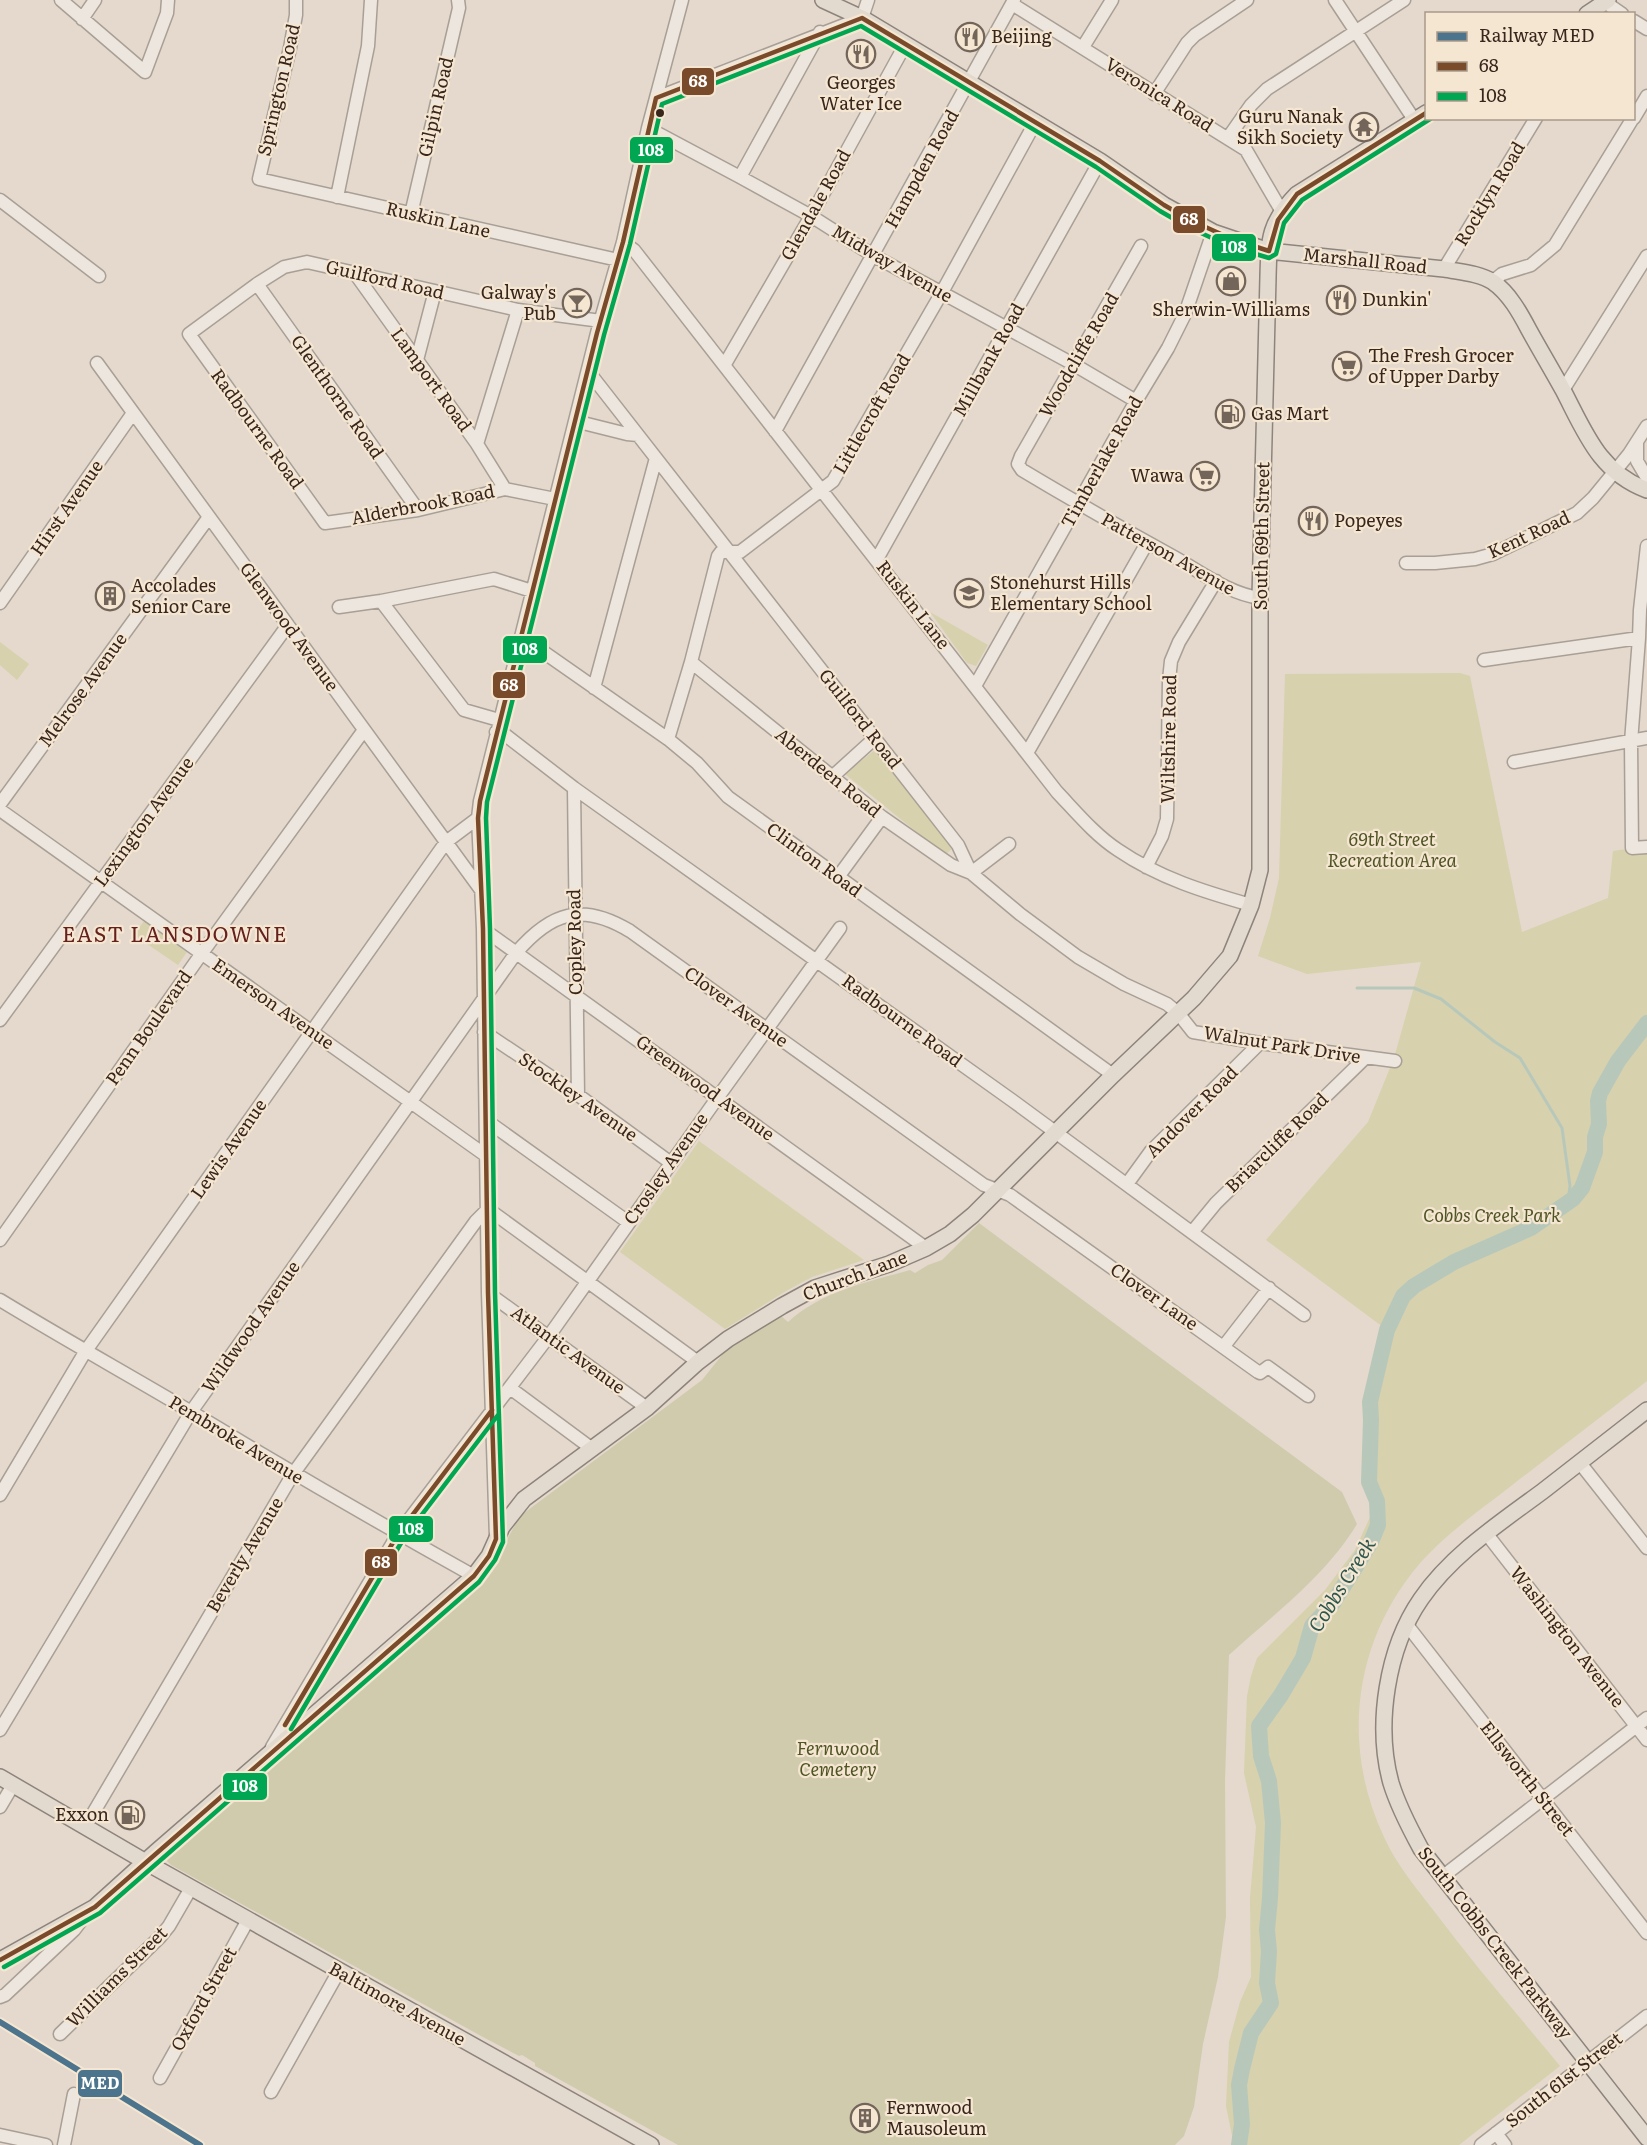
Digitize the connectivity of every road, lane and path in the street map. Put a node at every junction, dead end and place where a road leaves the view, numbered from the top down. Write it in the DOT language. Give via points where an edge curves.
graph roads {
  1 [pos="61,0"];
  2 [pos="94,0"];
  3 [pos="168,0"];
  4 [pos="296,0"];
  5 [pos="371,0"];
  6 [pos="459,0"];
  7 [pos="682,0"];
  8 [pos="823,0"];
  9 [pos="868,0"];
  10 [pos="1112,0"];
  11 [pos="1247,0"];
  12 [pos="1335,0"];
  13 [pos="1404,0"];
  14 [pos="1013,2"];
  15 [pos="1604,4"];
  16 [pos="1590,12"];
  17 [pos="1618,12"];
  18 [pos="862,18"];
  19 [pos="82,19"];
  20 [pos="1354,31"];
  21 [pos="820,32"];
  22 [pos="905,45"];
  23 [pos="1083,47"];
  24 [pos="970,82"];
  25 [pos="1154,94"];
  26 [pos="1647,96"];
  27 [pos="656,98"];
  28 [pos="1635,115"];
  29 [pos="1421,117"];
  30 [pos="1535,120"];
  31 [pos="1632,120"];
  32 [pos="1036,121"];
  33 [pos="648,128"];
  34 [pos="1227,138"];
  35 [pos="1101,161"];
  36 [pos="740,177"];
  37 [pos="259,179"];
  38 [pos="336,197"];
  39 [pos="0,200"];
  40 [pos="1281,210"];
  41 [pos="411,214"];
  42 [pos="811,216"];
  43 [pos="1213,232"];
  44 [pos="623,242"];
  45 [pos="1138,251"];
  46 [pos="1269,251"];
  47 [pos="874,256"];
  48 [pos="1647,256"];
  49 [pos="618,260"];
  50 [pos="1444,270"];
  51 [pos="354,272"];
  52 [pos="99,276"];
  53 [pos="1492,282"];
  54 [pos="257,284"];
  55 [pos="435,291"];
  56 [pos="941,294"];
  57 [pos="518,310"];
  58 [pos="601,321"];
  59 [pos="1007,329"];
  60 [pos="189,334"];
  61 [pos="417,360"];
  62 [pos="97,363"];
  63 [pos="725,364"];
  64 [pos="1073,364"];
  65 [pos="588,371"];
  66 [pos="1563,390"];
  67 [pos="1136,401"];
  68 [pos="134,413"];
  69 [pos="575,421"];
  70 [pos="1647,426"];
  71 [pos="775,431"];
  72 [pos="638,435"];
  73 [pos="1637,442"];
  74 [pos="477,444"];
  75 [pos="656,458"];
  76 [pos="1018,464"];
  77 [pos="1615,471"];
  78 [pos="1647,478"];
  79 [pos="505,489"];
  80 [pos="821,489"];
  81 [pos="1647,489"];
  82 [pos="555,499"];
  83 [pos="1078,504"];
  84 [pos="417,510"];
  85 [pos="209,517"];
  86 [pos="326,523"];
  87 [pos="1147,543"];
  88 [pos="1647,546"];
  89 [pos="728,551"];
  90 [pos="877,559"];
  91 [pos="1406,563"];
  92 [pos="1216,581"];
  93 [pos="532,591"];
  94 [pos="1260,598"];
  95 [pos="381,601"];
  96 [pos="0,603"];
  97 [pos="339,607"];
  98 [pos="1643,611"];
  99 [pos="288,625"];
  100 [pos="1640,638"];
  101 [pos="520,640"];
  102 [pos="1484,660"];
  103 [pos="691,662"];
  104 [pos="975,686"];
  105 [pos="594,688"];
  106 [pos="497,726"];
  107 [pos="364,730"];
  108 [pos="875,738"];
  109 [pos="1647,738"];
  110 [pos="668,739"];
  111 [pos="1631,742"];
  112 [pos="1027,753"];
  113 [pos="1514,762"];
  114 [pos="832,777"];
  115 [pos="574,788"];
  116 [pos="0,804"];
  117 [pos="0,810"];
  118 [pos="882,817"];
  119 [pos="478,818"];
  120 [pos="446,842"];
  121 [pos="1009,844"];
  122 [pos="1647,847"];
  123 [pos="1146,867"];
  124 [pos="971,873"];
  125 [pos="838,877"];
  126 [pos="100,881"];
  127 [pos="481,890"];
  128 [pos="1251,905"];
  129 [pos="574,913"];
  130 [pos="840,928"];
  131 [pos="483,929"];
  132 [pos="201,953"];
  133 [pos="516,953"];
  134 [pos="817,960"];
  135 [pos="576,995"];
  136 [pos="483,999"];
  137 [pos="1178,1013"];
  138 [pos="0,1020"];
  139 [pos="767,1029"];
  140 [pos="312,1032"];
  141 [pos="484,1032"];
  142 [pos="1260,1043"];
  143 [pos="1365,1058"];
  144 [pos="1395,1061"];
  145 [pos="1113,1075"];
  146 [pos="578,1095"];
  147 [pos="718,1097"];
  148 [pos="410,1101"];
  149 [pos="487,1121"];
  150 [pos="1056,1132"];
  151 [pos="488,1156"];
  152 [pos="670,1163"];
  153 [pos="1127,1184"];
  154 [pos="996,1190"];
  155 [pos="489,1209"];
  156 [pos="628,1222"];
  157 [pos="1193,1232"];
  158 [pos="0,1240"];
  159 [pos="926,1248"];
  160 [pos="587,1281"];
  161 [pos="1269,1288"];
  162 [pos="488,1293"];
  163 [pos="0,1300"];
  164 [pos="1304,1315"];
  165 [pos="549,1336"];
  166 [pos="1224,1346"];
  167 [pos="85,1352"];
  168 [pos="698,1362"];
  169 [pos="510,1388"];
  170 [pos="1308,1396"];
  171 [pos="647,1408"];
  172 [pos="492,1410"];
  173 [pos="1647,1410"];
  174 [pos="191,1412"];
  175 [pos="591,1449"];
  176 [pos="1580,1462"];
  177 [pos="293,1474"];
  178 [pos="0,1495"];
  179 [pos="1486,1533"];
  180 [pos="398,1534"];
  181 [pos="496,1539"];
  182 [pos="1647,1548"];
  183 [pos="474,1576"];
  184 [pos="1407,1625"];
  185 [pos="1647,1718"];
  186 [pos="1636,1726"];
  187 [pos="0,1730"];
  188 [pos="1647,1740"];
  189 [pos="267,1755"];
  190 [pos="7,1781"];
  191 [pos="1544,1799"];
  192 [pos="0,1807"];
  193 [pos="85,1827"];
  194 [pos="144,1862"];
  195 [pos="1442,1878"];
  196 [pos="190,1888"];
  197 [pos="89,1911"];
  198 [pos="248,1920"];
  199 [pos="1647,1934"];
  200 [pos="0,1960"];
  201 [pos="339,1971"];
  202 [pos="1,1997"];
  203 [pos="1647,2016"];
  204 [pos="60,2034"];
  205 [pos="1588,2062"];
  206 [pos="160,2078"];
  207 [pos="271,2092"];
  208 [pos="74,2094"];
  209 [pos="1496,2133"];
  210 [pos="0,2135"];
  211 [pos="1647,2138"];
  212 [pos="46,2145"];
  213 [pos="64,2145"];
  214 [pos="651,2145"];
  215 [pos="1481,2145"];
  216 [pos="1505,2145"];
  1 -- 19 [label="street"];
  2 -- 19 [label="street"];
  3 -- 19 [label="street" via="167,13 145,72"];
  4 -- 37 [label="street, Springton Road" via="290,48"];
  5 -- 38 [label="street" via="368,46"];
  6 -- 41 [label="street, Gilpin Road"];
  7 -- 27 [label="street"];
  8 -- 18 [label="main road, Marshall Road"];
  9 -- 18 [label="street"];
  10 -- 23 [label="street"];
  11 -- 25 [label="street" via="1187,43"];
  12 -- 20 [label="street"];
  13 -- 20 [label="street"];
  14 -- 23 [label="street, Veronica Road"];
  14 -- 24 [label="street, Hampden Road"];
  15 -- 16 [label="main road"];
  15 -- 17 [label="street"];
  18 -- 21 [label="street"];
  18 -- 22 [label="main road, Marshall Road"];
  20 -- 29 [label="street"];
  20 -- 34 [label="street" via="1267,89"];
  21 -- 27 [label="street"];
  21 -- 36 [label="street"];
  22 -- 24 [label="main road, Marshall Road"];
  22 -- 42 [label="street, Glendale Road"];
  23 -- 25 [label="street, Veronica Road"];
  24 -- 32 [label="main road, Marshall Road"];
  24 -- 47 [label="street, Hampden Road"];
  25 -- 34 [label="street, Veronica Road"];
  26 -- 28 [label="street"];
  27 -- 33 [label="street"];
  29 -- 40 [label="main road, South 69th Street" via="1297,194"];
  30 -- 50 [label="street, Rocklyn Road"];
  31 -- 53 [label="street" via="1555,245 1531,265 1502,274"];
  32 -- 35 [label="main road, Marshall Road"];
  32 -- 56 [label="street, Littlecroft Road"];
  33 -- 36 [label="street, Midway Avenue"];
  33 -- 44 [label="street"];
  34 -- 40 [label="street, Veronica Road" via="1246,150"];
  35 -- 43 [label="main road, Marshall Road" via="1164,205"];
  35 -- 59 [label="street, Millbank Road"];
  36 -- 42 [label="street, Midway Avenue"];
  37 -- 38 [label="street, Ruskin Lane"];
  38 -- 41 [label="street, Ruskin Lane"];
  39 -- 52 [label="street"];
  40 -- 46 [label="main road, South 69th Street"];
  41 -- 49 [label="street, Ruskin Lane"];
  42 -- 47 [label="street, Midway Avenue"];
  42 -- 63 [label="street, Glendale Road"];
  43 -- 46 [label="main road, Marshall Road"];
  43 -- 67 [label="street, Timberlake Road" via="1185,314"];
  44 -- 49 [label="street"];
  44 -- 63 [label="street, Ruskin Lane" via="634,250"];
  45 -- 64 [label="street, Woodcliffe Road"];
  46 -- 50 [label="main road, Marshall Road"];
  46 -- 94 [label="main road, South 69th Street"];
  47 -- 56 [label="street, Midway Avenue"];
  47 -- 71 [label="street, Hampden Road"];
  48 -- 66 [label="street"];
  49 -- 58 [label="street"];
  50 -- 53 [label="main road, Marshall Road" via="1469,273"];
  51 -- 54 [label="street, Guilford Road" via="307,262 284,267"];
  51 -- 55 [label="street, Guilford Road"];
  51 -- 61 [label="street, Lamport Road"];
  53 -- 66 [label="main road, Marshall Road" via="1517,308"];
  54 -- 60 [label="street, Guilford Road"];
  54 -- 84 [label="street, Glenthorne Road"];
  55 -- 57 [label="street, Guilford Road"];
  55 -- 61 [label="street"];
  56 -- 59 [label="street, Midway Avenue"];
  56 -- 80 [label="street, Littlecroft Road" via="833,482"];
  57 -- 58 [label="street, Guilford Road"];
  57 -- 74 [label="street"];
  58 -- 65 [label="street"];
  59 -- 64 [label="street, Midway Avenue"];
  59 -- 90 [label="street, Millbank Road"];
  60 -- 86 [label="street, Radbourne Road"];
  61 -- 74 [label="street, Lamport Road"];
  62 -- 68 [label="street, Glenwood Avenue"];
  63 -- 71 [label="street, Ruskin Lane"];
  64 -- 67 [label="street, Midway Avenue"];
  64 -- 76 [label="street, Woodcliffe Road"];
  65 -- 69 [label="street"];
  65 -- 72 [label="street, Guilford Road"];
  66 -- 77 [label="main road, Marshall Road" via="1587,439"];
  67 -- 83 [label="street, Timberlake Road"];
  68 -- 85 [label="street, Glenwood Avenue"];
  68 -- 96 [label="street, Hirst Avenue"];
  69 -- 72 [label="street"];
  69 -- 82 [label="street"];
  70 -- 73 [label="street, Kent Road"];
  71 -- 80 [label="street, Ruskin Lane"];
  72 -- 75 [label="street, Guilford Road"];
  73 -- 77 [label="street, Kent Road"];
  73 -- 78 [label="street" via="1637,461"];
  74 -- 79 [label="street, Lamport Road"];
  75 -- 89 [label="street, Guilford Road"];
  75 -- 105 [label="street"];
  76 -- 83 [label="street, Patterson Avenue"];
  77 -- 81 [label="main road, Marshall Road"];
  77 -- 91 [label="street, Kent Road" via="1577,513 1493,554 1435,564"];
  79 -- 82 [label="street, Alderbrook Road"];
  79 -- 84 [label="street, Alderbrook Road"];
  80 -- 89 [label="street, Littlecroft Road" via="740,552"];
  80 -- 90 [label="street, Ruskin Lane"];
  82 -- 93 [label="street"];
  83 -- 87 [label="street, Patterson Avenue"];
  83 -- 104 [label="street, Timberlake Road"];
  84 -- 86 [label="street, Alderbrook Road"];
  85 -- 99 [label="street, Glenwood Avenue"];
  85 -- 116 [label="street, Melrose Avenue"];
  87 -- 92 [label="street, Patterson Avenue"];
  87 -- 112 [label="street"];
  88 -- 98 [label="street"];
  89 -- 103 [label="street" via="718,556"];
  89 -- 108 [label="street, Guilford Road"];
  90 -- 104 [label="street, Ruskin Lane"];
  92 -- 94 [label="street, Patterson Avenue" via="1245,596"];
  92 -- 123 [label="street, Wiltshire Road" via="1171,661 1167,819"];
  93 -- 95 [label="street" via="494,579"];
  93 -- 101 [label="street"];
  94 -- 128 [label="main road, South 69th Street" via="1260,870"];
  95 -- 97 [label="street"];
  95 -- 106 [label="street, Radbourne Road" via="464,710"];
  98 -- 100 [label="street"];
  99 -- 107 [label="street, Glenwood Avenue"];
  99 -- 126 [label="street, Lexington Avenue"];
  100 -- 102 [label="street"];
  100 -- 111 [label="street"];
  101 -- 105 [label="street, Clinton Road" via="532,644"];
  101 -- 106 [label="street"];
  103 -- 110 [label="street"];
  103 -- 114 [label="street, Aberdeen Road"];
  104 -- 112 [label="street, Ruskin Lane"];
  105 -- 110 [label="street, Clinton Road"];
  106 -- 115 [label="street, Radbourne Road"];
  106 -- 119 [label="street"];
  107 -- 120 [label="street, Glenwood Avenue"];
  107 -- 132 [label="street, Penn Boulevard"];
  108 -- 114 [label="street"];
  108 -- 124 [label="street, Guilford Road" via="958,845"];
  109 -- 111 [label="street"];
  110 -- 125 [label="street, Clinton Road" via="728,797"];
  111 -- 113 [label="street"];
  111 -- 122 [label="street" via="1632,848"];
  112 -- 123 [label="street, Ruskin Lane" via="1086,822 1116,849"];
  114 -- 118 [label="street, Aberdeen Road"];
  115 -- 129 [label="street, Copley Road"];
  115 -- 134 [label="street, Radbourne Road"];
  117 -- 126 [label="street, Emerson Avenue"];
  118 -- 124 [label="street, Aberdeen Road" via="951,865"];
  118 -- 125 [label="street"];
  119 -- 120 [label="street, Lewis Avenue"];
  119 -- 127 [label="street"];
  120 -- 127 [label="street, Glenwood Avenue"];
  120 -- 140 [label="street, Lewis Avenue"];
  121 -- 124 [label="street"];
  123 -- 128 [label="street, Ruskin Lane" via="1194,888"];
  124 -- 137 [label="street, Guilford Road" via="1078,957"];
  125 -- 145 [label="street, Clinton Road"];
  126 -- 132 [label="street, Emerson Avenue"];
  126 -- 138 [label="street, Lexington Avenue"];
  127 -- 131 [label="street"];
  128 -- 137 [label="main road, South 69th Street" via="1230,956"];
  129 -- 133 [label="street" via="541,927"];
  129 -- 135 [label="street, Copley Road"];
  129 -- 139 [label="street, Clover Avenue" via="608,919 630,931"];
  130 -- 134 [label="street, Crosley Avenue"];
  131 -- 133 [label="street, Greenwood Avenue"];
  131 -- 136 [label="street"];
  132 -- 140 [label="street, Emerson Avenue"];
  132 -- 158 [label="street, Penn Boulevard"];
  133 -- 135 [label="street, Greenwood Avenue"];
  133 -- 136 [label="street"];
  134 -- 139 [label="street, Crosley Avenue"];
  134 -- 150 [label="street, Radbourne Road"];
  135 -- 146 [label="street, Copley Road"];
  135 -- 147 [label="street, Greenwood Avenue"];
  136 -- 141 [label="street"];
  136 -- 148 [label="street, Wildwood Avenue"];
  137 -- 142 [label="street, Walnut Park Drive" via="1193,1032"];
  137 -- 145 [label="main road, Church Lane"];
  139 -- 147 [label="street, Crosley Avenue"];
  139 -- 154 [label="street, Clover Avenue"];
  140 -- 148 [label="street, Emerson Avenue"];
  140 -- 167 [label="street, Lewis Avenue"];
  141 -- 146 [label="street, Stockley Avenue"];
  141 -- 149 [label="street"];
  142 -- 143 [label="street, Walnut Park Drive"];
  142 -- 153 [label="street, Andover Road" via="1151,1150"];
  143 -- 144 [label="street, Walnut Park Drive"];
  143 -- 157 [label="street, Briarcliffe Road" via="1215,1203"];
  145 -- 150 [label="main road, Church Lane"];
  146 -- 152 [label="street, Stockley Avenue"];
  147 -- 152 [label="street, Crosley Avenue"];
  147 -- 159 [label="street, Greenwood Avenue"];
  148 -- 151 [label="street, Emerson Avenue"];
  148 -- 174 [label="street, Wildwood Avenue"];
  149 -- 151 [label="street"];
  149 -- 156 [label="street"];
  150 -- 153 [label="street, Radbourne Road"];
  150 -- 154 [label="main road, Church Lane"];
  151 -- 155 [label="street"];
  152 -- 156 [label="street, Crosley Avenue"];
  153 -- 157 [label="street, Radbourne Road"];
  154 -- 159 [label="main road, Church Lane" via="973,1215"];
  154 -- 166 [label="street, Clover Lane" via="1010,1195"];
  155 -- 160 [label="street"];
  155 -- 162 [label="street"];
  155 -- 177 [label="street, Beverly Avenue" via="476,1221"];
  156 -- 160 [label="street, Crosley Avenue"];
  157 -- 161 [label="street, Radbourne Road"];
  159 -- 168 [label="main road, Church Lane" via="815,1288 728,1339"];
  160 -- 165 [label="street, Crosley Avenue"];
  160 -- 168 [label="street"];
  161 -- 164 [label="street, Radbourne Road"];
  161 -- 166 [label="street"];
  162 -- 165 [label="street, Atlantic Avenue"];
  162 -- 172 [label="street"];
  163 -- 167 [label="street, Pembroke Avenue"];
  165 -- 169 [label="street, Crosley Avenue"];
  165 -- 171 [label="street, Atlantic Avenue"];
  166 -- 170 [label="street, Clover Lane" via="1258,1372 1270,1368"];
  167 -- 174 [label="street, Pembroke Avenue"];
  167 -- 178 [label="street, Lewis Avenue"];
  168 -- 171 [label="main road, Church Lane"];
  169 -- 172 [label="street, Crosley Avenue"];
  169 -- 175 [label="street"];
  171 -- 175 [label="main road, Church Lane"];
  172 -- 180 [label="street, Crosley Avenue"];
  172 -- 181 [label="street"];
  173 -- 176 [label="main road, South Cobbs Creek Parkway"];
  174 -- 177 [label="street, Pembroke Avenue"];
  174 -- 187 [label="street, Wildwood Avenue"];
  175 -- 181 [label="main road, Church Lane" via="524,1499"];
  176 -- 179 [label="main road, South Cobbs Creek Parkway"];
  176 -- 182 [label="street"];
  177 -- 180 [label="street, Pembroke Avenue"];
  177 -- 193 [label="street, Beverly Avenue"];
  179 -- 184 [label="main road, South Cobbs Creek Parkway" via="1441,1574 1420,1600"];
  179 -- 186 [label="street, Washington Avenue"];
  180 -- 183 [label="street, Pembroke Avenue"];
  180 -- 189 [label="street, Crosley Avenue"];
  181 -- 183 [label="main road, Church Lane"];
  183 -- 189 [label="main road, Church Lane"];
  184 -- 191 [label="street, Ellsworth Street"];
  184 -- 195 [label="main road, South Cobbs Creek Parkway" via="1387,1694 1386,1755 1398,1803 1421,1849"];
  185 -- 186 [label="street"];
  186 -- 188 [label="street, Washington Avenue"];
  186 -- 191 [label="street"];
  189 -- 194 [label="main road, Church Lane"];
  190 -- 192 [label="street"];
  190 -- 193 [label="main road, Baltimore Avenue"];
  191 -- 195 [label="street"];
  191 -- 199 [label="street, Ellsworth Street"];
  193 -- 194 [label="main road, Baltimore Avenue"];
  194 -- 196 [label="main road, Baltimore Avenue"];
  194 -- 197 [label="main road, Church Lane"];
  195 -- 205 [label="main road, South Cobbs Creek Parkway"];
  196 -- 198 [label="main road, Baltimore Avenue"];
  196 -- 204 [label="street, Williams Street" via="160,1937"];
  197 -- 200 [label="main road, Church Lane"];
  197 -- 202 [label="street" via="74,1930"];
  198 -- 201 [label="main road, Baltimore Avenue"];
  198 -- 206 [label="street, Oxford Street"];
  201 -- 207 [label="street"];
  201 -- 214 [label="main road, Baltimore Avenue"];
  203 -- 205 [label="street, South 61st Street"];
  205 -- 209 [label="street, South 61st Street"];
  205 -- 211 [label="main road, South Cobbs Creek Parkway"];
  208 -- 213 [label="street"];
  209 -- 215 [label="street, South 61st Street"];
  209 -- 216 [label="street"];
  210 -- 212 [label="street"];
}
